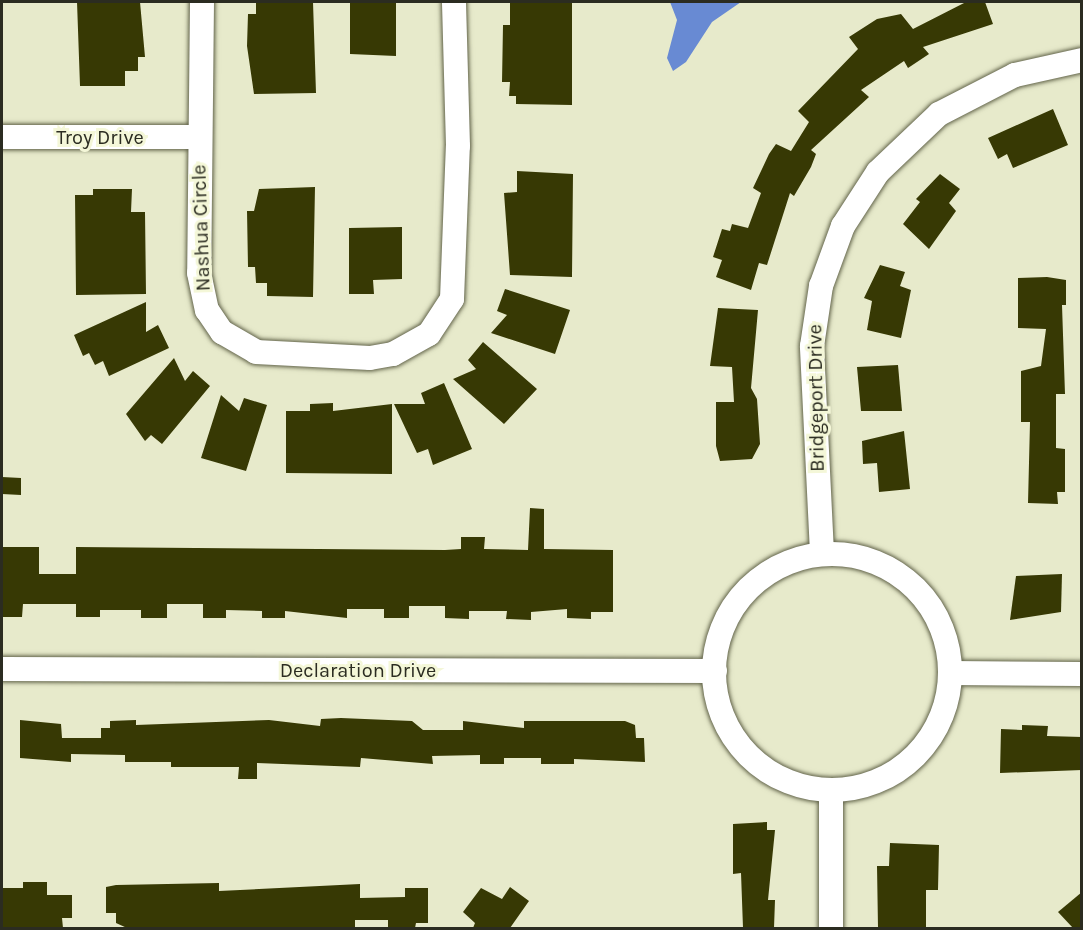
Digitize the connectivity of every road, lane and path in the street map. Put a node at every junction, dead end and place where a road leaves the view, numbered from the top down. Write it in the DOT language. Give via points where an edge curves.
graph roads {
  1 [pos="201,2"];
  2 [pos="454,2"];
  3 [pos="1082,60"];
  4 [pos="2,137"];
  5 [pos="198,137"];
  6 [pos="822,553"];
  7 [pos="2,669"];
  8 [pos="715,671"];
  9 [pos="950,673"];
  10 [pos="1082,674"];
  11 [pos="831,792"];
  12 [pos="831,928"];
  1 -- 5 [label="street, Nashua Circle"];
  2 -- 5 [label="street, Nashua Circle" via="456,273 441,321 393,354 273,355 233,341 207,310 201,294"];
  3 -- 6 [label="street, Bridgeport Drive" via="1015,75 939,114 883,165 843,226 820,286 812,346"];
  4 -- 5 [label="street, Troy Drive"];
  6 -- 8 [label="street" via="795,559 752,586 724,626"];
  6 -- 9 [label="street" via="861,558 908,582 940,626"];
  7 -- 8 [label="street, Declaration Drive"];
  8 -- 11 [label="street" via="725,722 752,759 793,785"];
  9 -- 10 [label="street"];
  9 -- 11 [label="street" via="940,719 914,756 874,783"];
  11 -- 12 [label="street"];
}
